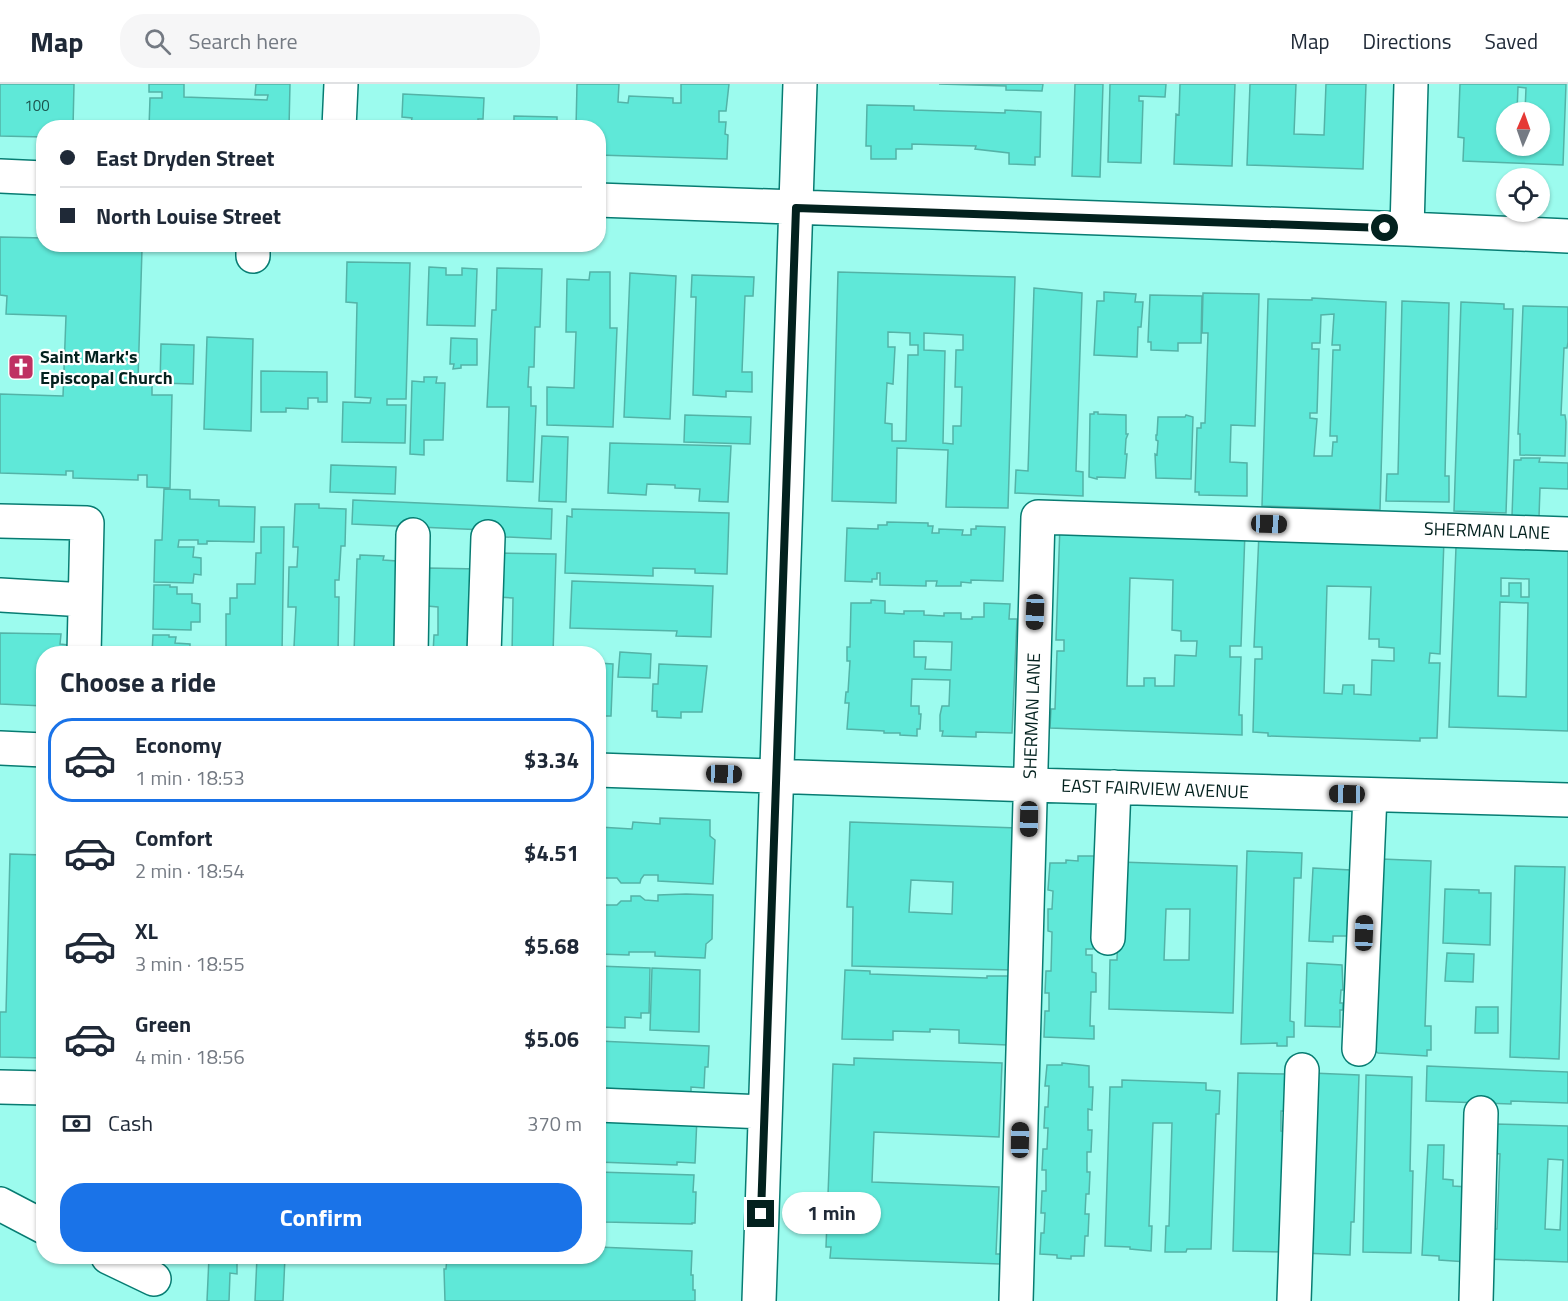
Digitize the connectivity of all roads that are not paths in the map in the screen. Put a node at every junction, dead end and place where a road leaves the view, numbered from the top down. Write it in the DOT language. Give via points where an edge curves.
graph roads {
  1 [pos="341,84"];
  2 [pos="800,84"];
  3 [pos="1411,84"];
  4 [pos="339,120"];
  5 [pos="0,176"];
  6 [pos="36,178"];
  7 [pos="606,200"];
  8 [pos="796,208"];
  9 [pos="1407,229"];
  10 [pos="1568,236"];
  11 [pos="0,521"];
  12 [pos="1568,534"];
  13 [pos="413,535"];
  14 [pos="488,537"];
  15 [pos="0,595"];
  16 [pos="86,600"];
  17 [pos="84,646"];
  18 [pos="411,646"];
  19 [pos="484,646"];
  20 [pos="0,748"];
  21 [pos="36,750"];
  22 [pos="606,770"];
  23 [pos="776,776"];
  24 [pos="1030,785"];
  25 [pos="1114,788"];
  26 [pos="1370,795"];
  27 [pos="1568,801"];
  28 [pos="1108,938"];
  29 [pos="1359,1049"];
  30 [pos="1302,1070"];
  31 [pos="0,1087"];
  32 [pos="36,1088"];
  33 [pos="606,1105"];
  34 [pos="765,1112"];
  35 [pos="1481,1113"];
  36 [pos="0,1204"];
  37 [pos="36,1223"];
  38 [pos="123,1264"];
  39 [pos="154,1279"];
  40 [pos="759,1301"];
  41 [pos="1016,1301"];
  42 [pos="1294,1301"];
  43 [pos="1476,1301"];
  1 -- 4 [label="street"];
  2 -- 8 [label="street"];
  3 -- 9 [label="street"];
  5 -- 6 [label="street"];
  7 -- 8 [label="street"];
  8 -- 9 [label="street"];
  8 -- 23 [label="street"];
  9 -- 10 [label="street"];
  11 -- 16 [label="street" via="87,523"];
  12 -- 24 [label="street, SHERMAN LANE" via="1038,516"];
  13 -- 18 [label="street"];
  14 -- 19 [label="street"];
  15 -- 16 [label="street"];
  16 -- 17 [label="street"];
  20 -- 21 [label="street"];
  22 -- 23 [label="street, EAST FAIRVIEW AVENUE"];
  23 -- 24 [label="street, EAST FAIRVIEW AVENUE"];
  23 -- 34 [label="street"];
  24 -- 25 [label="street, EAST FAIRVIEW AVENUE"];
  24 -- 41 [label="street, SHERMAN LANE"];
  25 -- 26 [label="street, EAST FAIRVIEW AVENUE"];
  25 -- 28 [label="street"];
  26 -- 27 [label="street, EAST FAIRVIEW AVENUE"];
  26 -- 29 [label="street"];
  30 -- 42 [label="street"];
  31 -- 32 [label="street"];
  33 -- 34 [label="street"];
  34 -- 40 [label="street"];
  35 -- 43 [label="street"];
  36 -- 37 [label="street"];
  38 -- 39 [label="street"];
}
